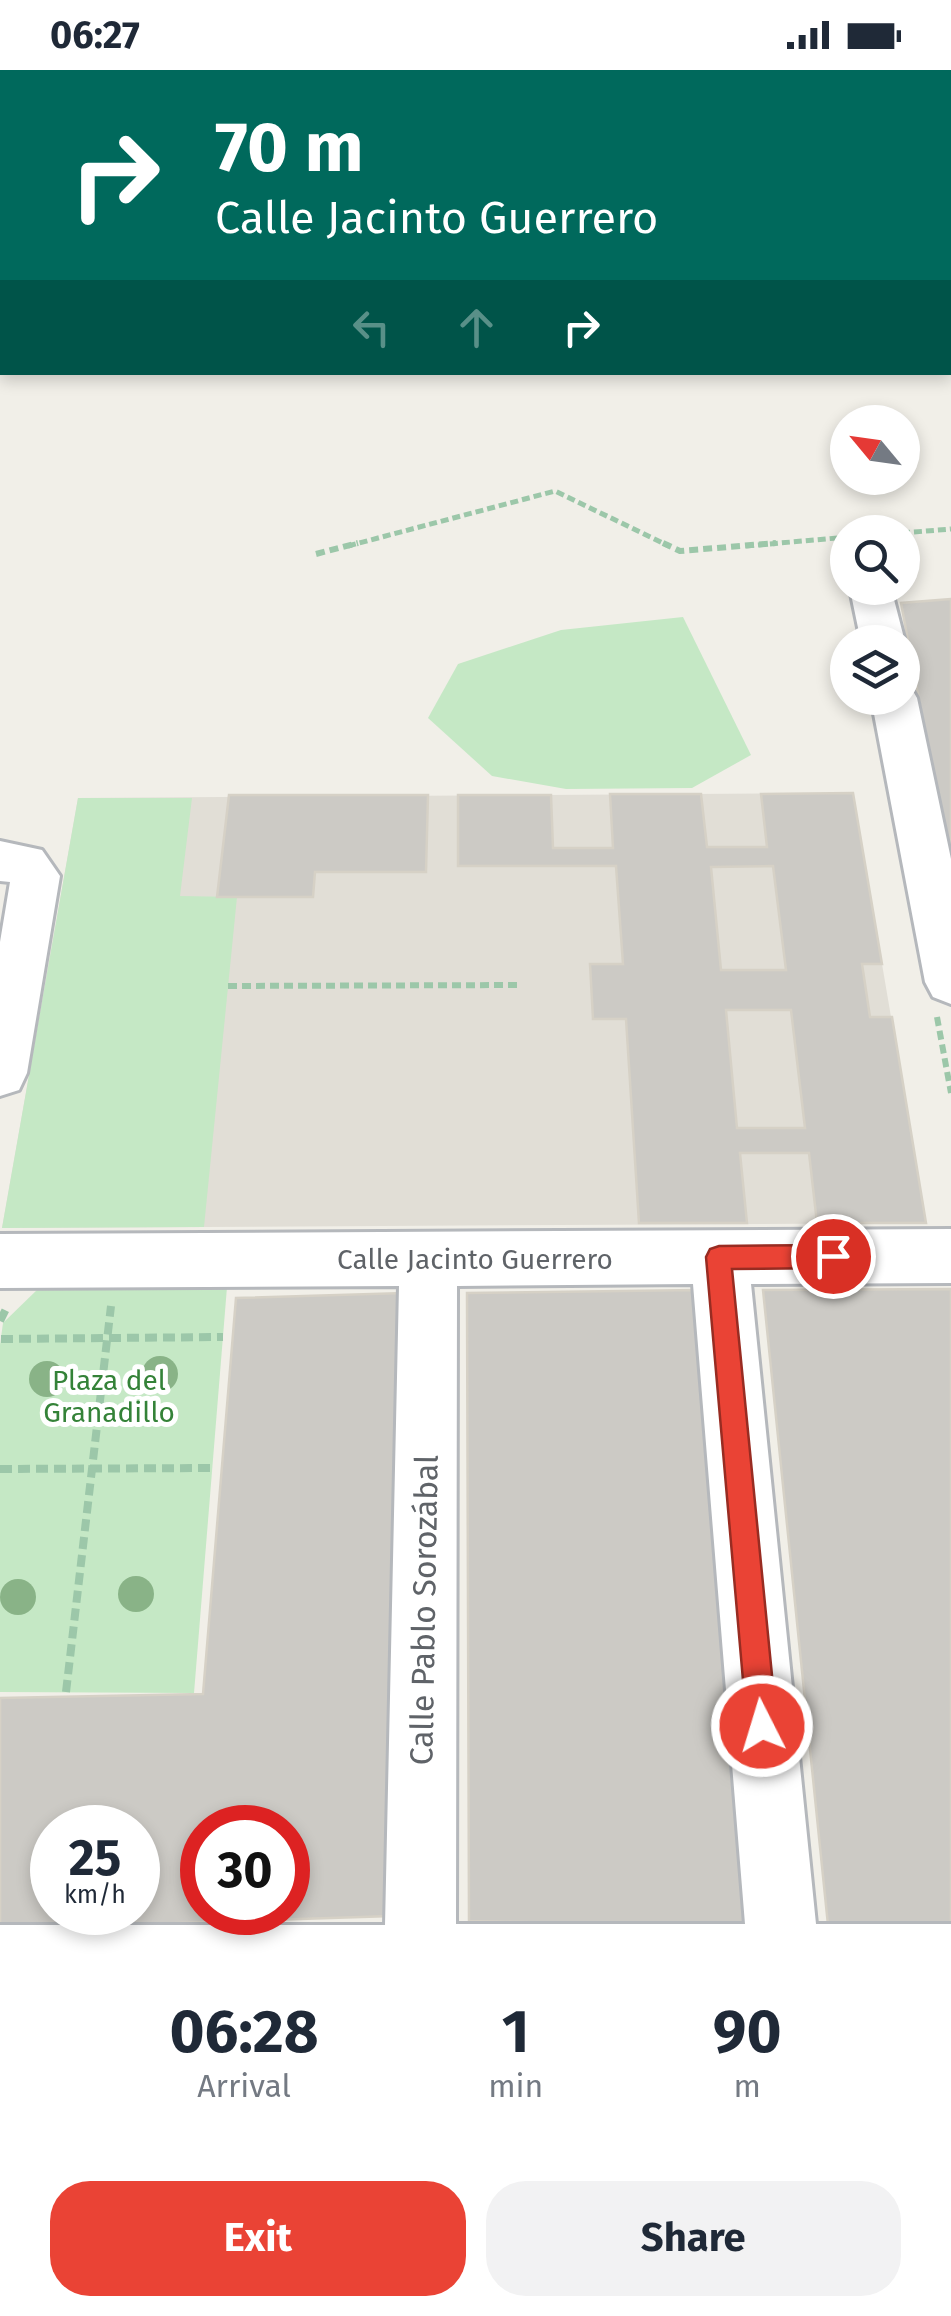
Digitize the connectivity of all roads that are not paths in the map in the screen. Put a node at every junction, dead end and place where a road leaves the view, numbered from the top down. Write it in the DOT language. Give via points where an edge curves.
graph roads {
  1 [pos="891,715"];
  2 [pos="938,857"];
  3 [pos="0,861"];
  4 [pos="951,982"];
  5 [pos="0,1073"];
  6 [pos="951,1256"];
  7 [pos="719,1257"];
  8 [pos="428,1259"];
  9 [pos="0,1261"];
  10 [pos="420,1960"];
  11 [pos="784,1960"];
  12 [pos="951,1960"];
  13 [pos="0,1961"];
  14 [pos="312,1963"];
  1 -- 2 [label="street" via="884,762"];
  2 -- 4 [label="street"];
  3 -- 5 [label="street" via="25,864 34,876 34,898"];
  6 -- 7 [label="street, Calle Jacinto Guerrero"];
  7 -- 8 [label="street, Calle Jacinto Guerrero"];
  7 -- 11 [label="street"];
  8 -- 9 [label="street, Calle Jacinto Guerrero"];
  8 -- 10 [label="street, Calle Pablo Sorozábal"];
  10 -- 11 [label="street"];
  10 -- 14 [label="street"];
  11 -- 12 [label="street"];
  13 -- 14 [label="street"];
}
